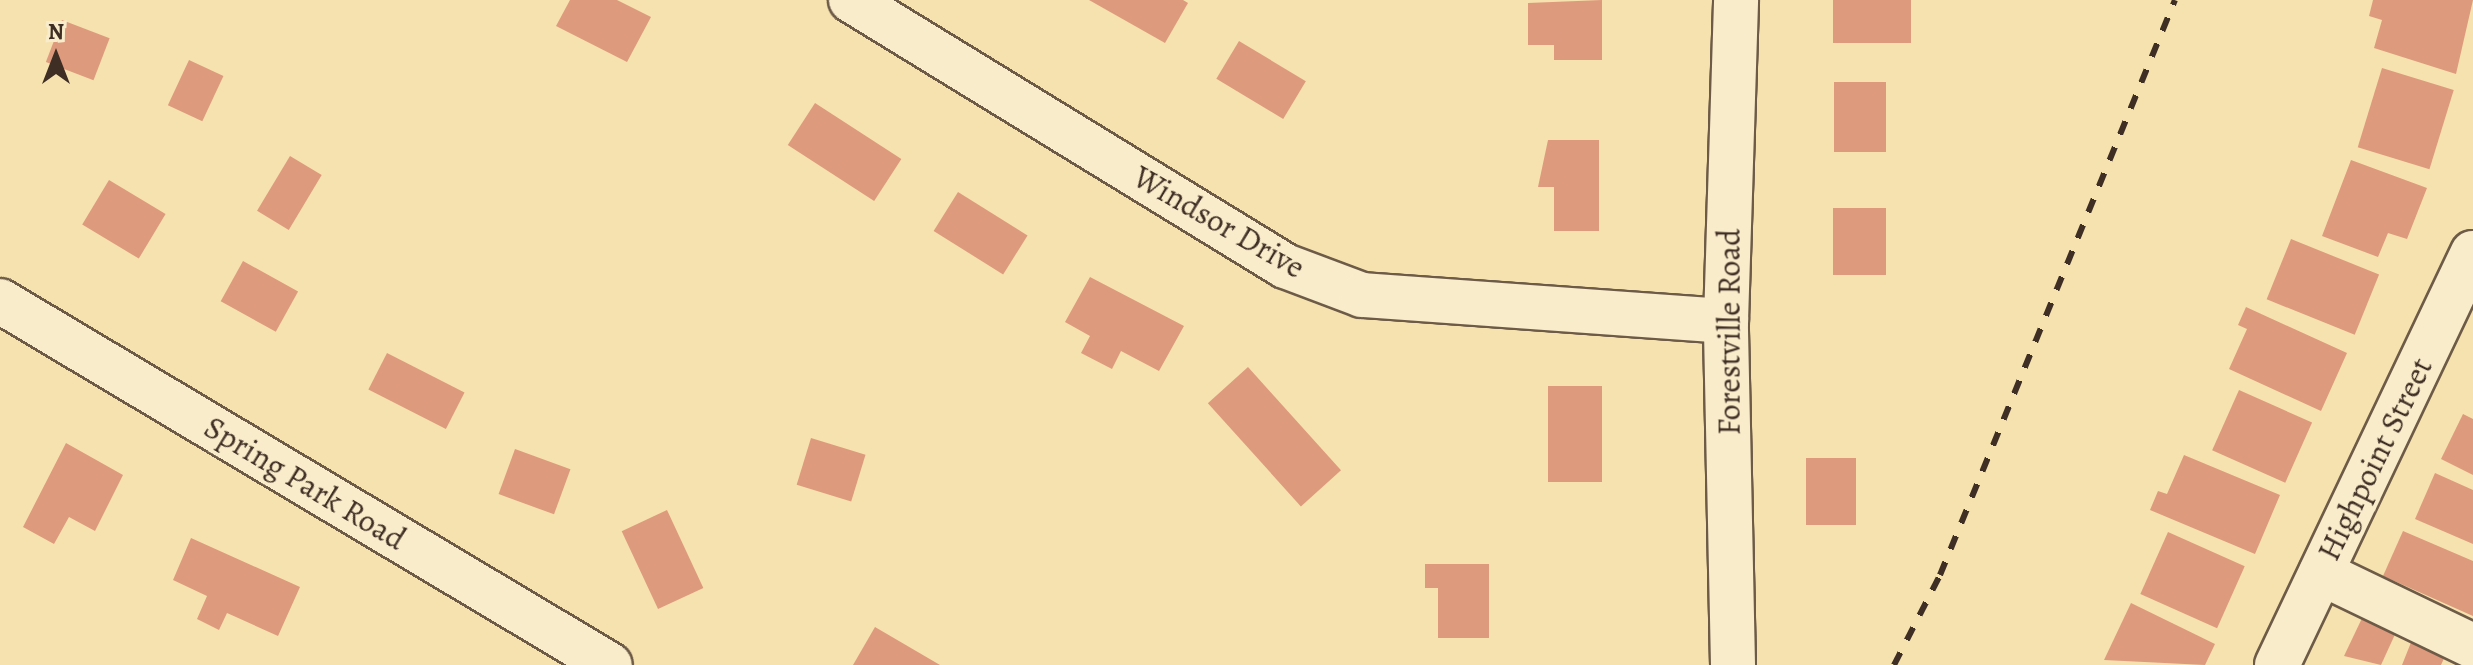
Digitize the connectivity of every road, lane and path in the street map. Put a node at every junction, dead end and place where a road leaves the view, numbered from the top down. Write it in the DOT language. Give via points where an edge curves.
graph roads {
  1 [pos="851,0"];
  2 [pos="1736,0"];
  3 [pos="2473,253"];
  4 [pos="0,301"];
  5 [pos="1726,321"];
  6 [pos="2321,573"];
  7 [pos="2473,646"];
  8 [pos="610,665"];
  9 [pos="1733,665"];
  10 [pos="2277,665"];
  1 -- 5 [label="street, Windsor Drive" via="1285,266 1362,295"];
  2 -- 5 [label="street, Forestville Road"];
  3 -- 6 [label="street, Highpoint Street"];
  4 -- 8 [label="street, Spring Park Road"];
  5 -- 9 [label="street, Forestville Road"];
  6 -- 7 [label="street"];
  6 -- 10 [label="street, Highpoint Street"];
}
